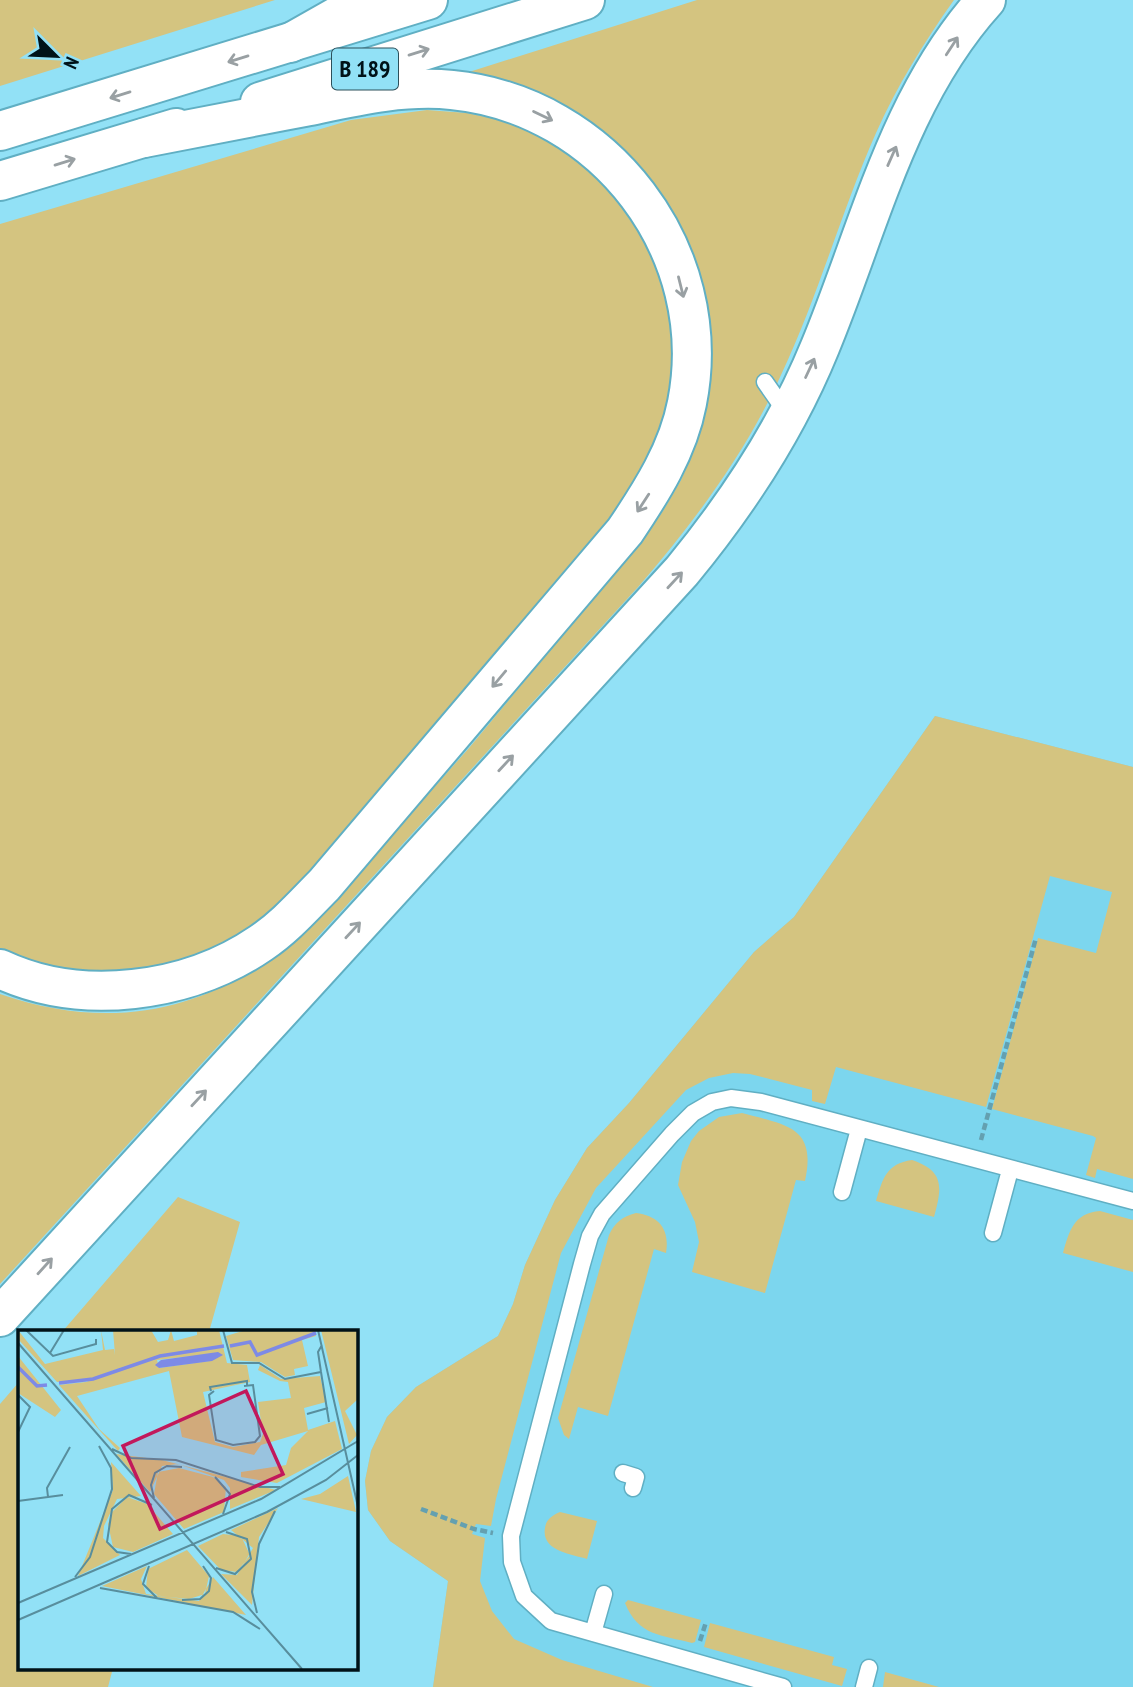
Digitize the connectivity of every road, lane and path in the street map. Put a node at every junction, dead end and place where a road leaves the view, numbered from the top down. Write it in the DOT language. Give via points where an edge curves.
graph roads {
  1 [pos="366,0"];
  2 [pos="428,0"];
  3 [pos="585,0"];
  4 [pos="986,0"];
  5 [pos="290,43"];
  6 [pos="0,131"];
  7 [pos="144,138"];
  8 [pos="0,181"];
  9 [pos="765,382"];
  10 [pos="788,414"];
  11 [pos="1035,938"];
  12 [pos="0,970"];
  13 [pos="859,1129"];
  14 [pos="976,1161"];
  15 [pos="1010,1170"];
  16 [pos="842,1192"];
  17 [pos="1133,1201"];
  18 [pos="993,1233"];
  19 [pos="0,1317"];
  20 [pos="623,1473"];
  21 [pos="633,1488"];
  22 [pos="421,1509"];
  23 [pos="511,1536"];
  24 [pos="604,1594"];
  25 [pos="593,1633"];
  26 [pos="869,1668"];
  27 [pos="783,1687"];
  28 [pos="864,1687"];
  1 -- 5 [label="highway"];
  2 -- 5 [label="highway, B 189"];
  7 -- 3 [label="highway, B 189, one-way"];
  10 -- 4 [label="highway, one-way" via="823,340 906,127 944,57"];
  5 -- 6 [label="highway, B 189, one-way"];
  8 -- 7 [label="highway, B 189, one-way"];
  7 -- 12 [label="highway, one-way" via="401,90 478,94 550,119 623,175 661,229 678,275 689,327 687,404 666,465 625,531 324,885 282,926 220,966 162,985 110,990 59,986"];
  9 -- 10 [label="lane"];
  19 -- 10 [label="highway, one-way" via="682,571 757,469"];
  11 -- 14 [label="path"];
  13 -- 14 [label="lane"];
  13 -- 16 [label="lane"];
  13 -- 23 [label="lane" via="761,1102 731,1098 712,1102 672,1134 602,1214 582,1264"];
  14 -- 15 [label="lane"];
  15 -- 17 [label="lane"];
  15 -- 18 [label="lane"];
  20 -- 21 [label="lane" via="636,1477"];
  22 -- 23 [label="path" via="474,1529"];
  23 -- 25 [label="lane" via="512,1562 524,1596 551,1621"];
  24 -- 25 [label="lane"];
  25 -- 27 [label="lane"];
  26 -- 28 [label="lane"];
}
